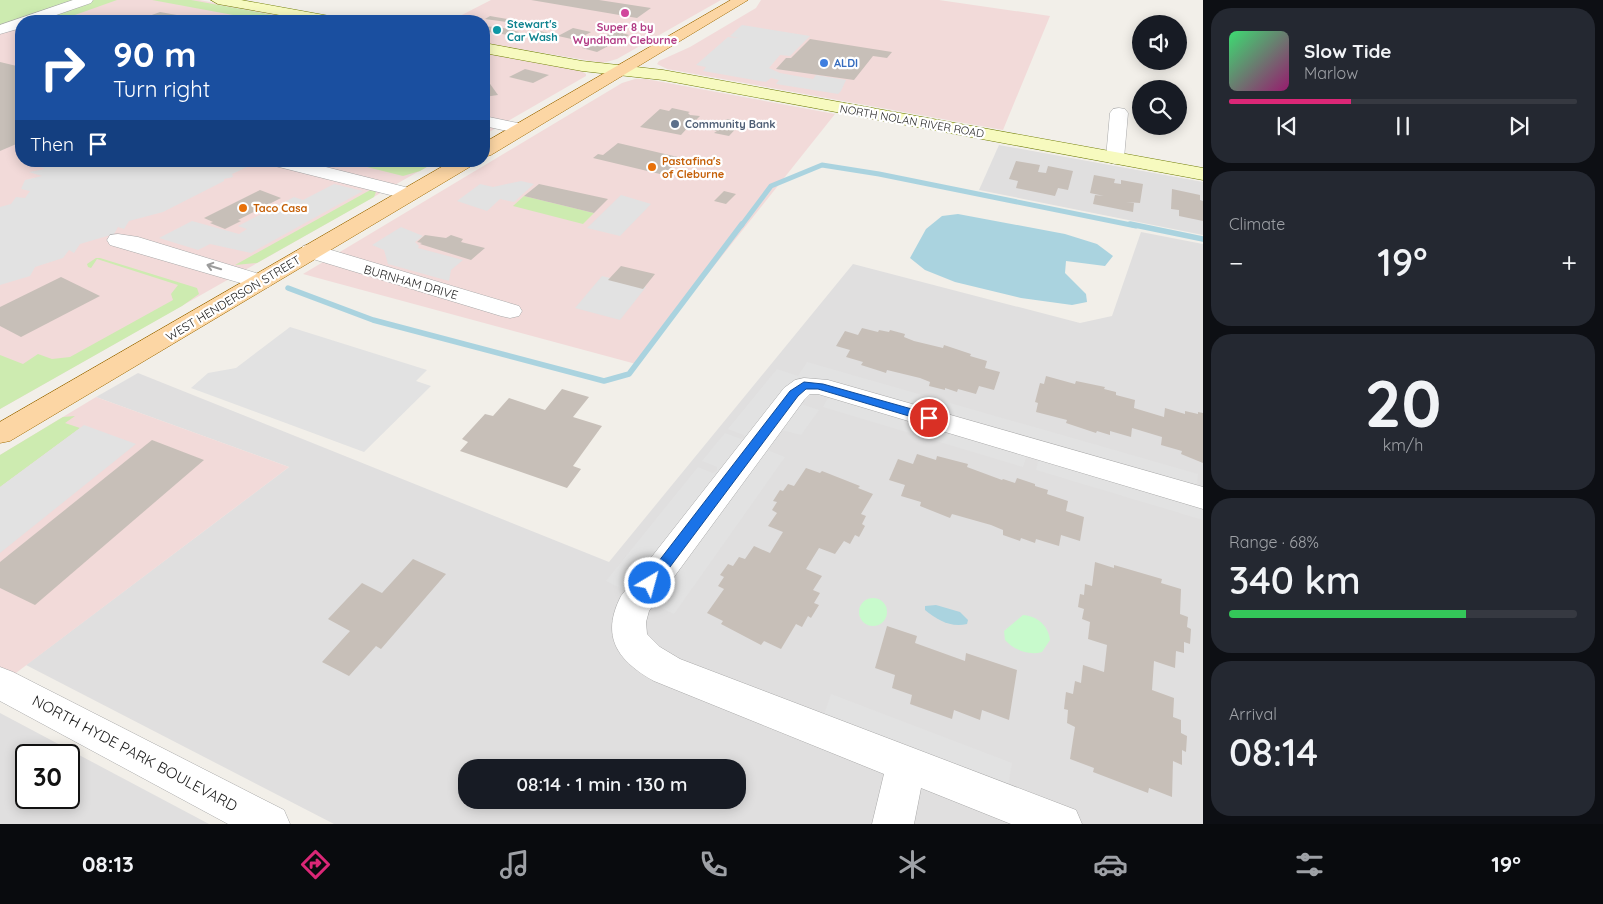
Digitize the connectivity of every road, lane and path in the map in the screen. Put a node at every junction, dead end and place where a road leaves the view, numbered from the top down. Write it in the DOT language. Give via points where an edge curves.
graph roads {
  1 [pos="86,0"];
  2 [pos="218,0"];
  3 [pos="740,0"];
  4 [pos="43,15"];
  5 [pos="302,15"];
  6 [pos="15,25"];
  7 [pos="0,30"];
  8 [pos="490,49"];
  9 [pos="620,70"];
  10 [pos="1120,113"];
  11 [pos="490,123"];
  12 [pos="490,126"];
  13 [pos="518,130"];
  14 [pos="490,147"];
  15 [pos="1115,158"];
  16 [pos="306,167"];
  17 [pos="341,167"];
  18 [pos="456,167"];
  19 [pos="1203,174"];
  20 [pos="416,190"];
  21 [pos="118,240"];
  22 [pos="98,250"];
  23 [pos="311,251"];
  24 [pos="260,282"];
  25 [pos="237,295"];
  26 [pos="510,311"];
  27 [pos="0,434"];
  28 [pos="1203,498"];
  29 [pos="0,684"];
  30 [pos="906,764"];
  31 [pos="269,824"];
  32 [pos="893,824"];
  33 [pos="1061,824"];
  1 -- 4 [label="street"];
  2 -- 5 [label="main road"];
  3 -- 9 [label="main road"];
  6 -- 7 [label="street"];
  8 -- 9 [label="main road, NORTH NOLAN RIVER ROAD"];
  9 -- 13 [label="main road"];
  9 -- 15 [label="main road, NORTH NOLAN RIVER ROAD"];
  10 -- 15 [label="street"];
  11 -- 13 [label="street"];
  12 -- 13 [label="street"];
  13 -- 14 [label="main road"];
  15 -- 19 [label="main road, NORTH NOLAN RIVER ROAD"];
  16 -- 20 [label="street"];
  17 -- 20 [label="street"];
  18 -- 20 [label="main road, WEST HENDERSON STREET"];
  20 -- 23 [label="main road, WEST HENDERSON STREET"];
  24 -- 21 [label="street, one-way"];
  22 -- 25 [label="street"];
  23 -- 24 [label="main road, WEST HENDERSON STREET"];
  23 -- 26 [label="street, BURNHAM DRIVE"];
  24 -- 25 [label="main road, WEST HENDERSON STREET"];
  25 -- 27 [label="main road, WEST HENDERSON STREET"];
  28 -- 30 [label="street" via="819,386 798,389 639,597 628,619 628,634 649,660 674,673"];
  29 -- 31 [label="street, NORTH HYDE PARK BOULEVARD"];
  30 -- 32 [label="street"];
  30 -- 33 [label="street"];
}
